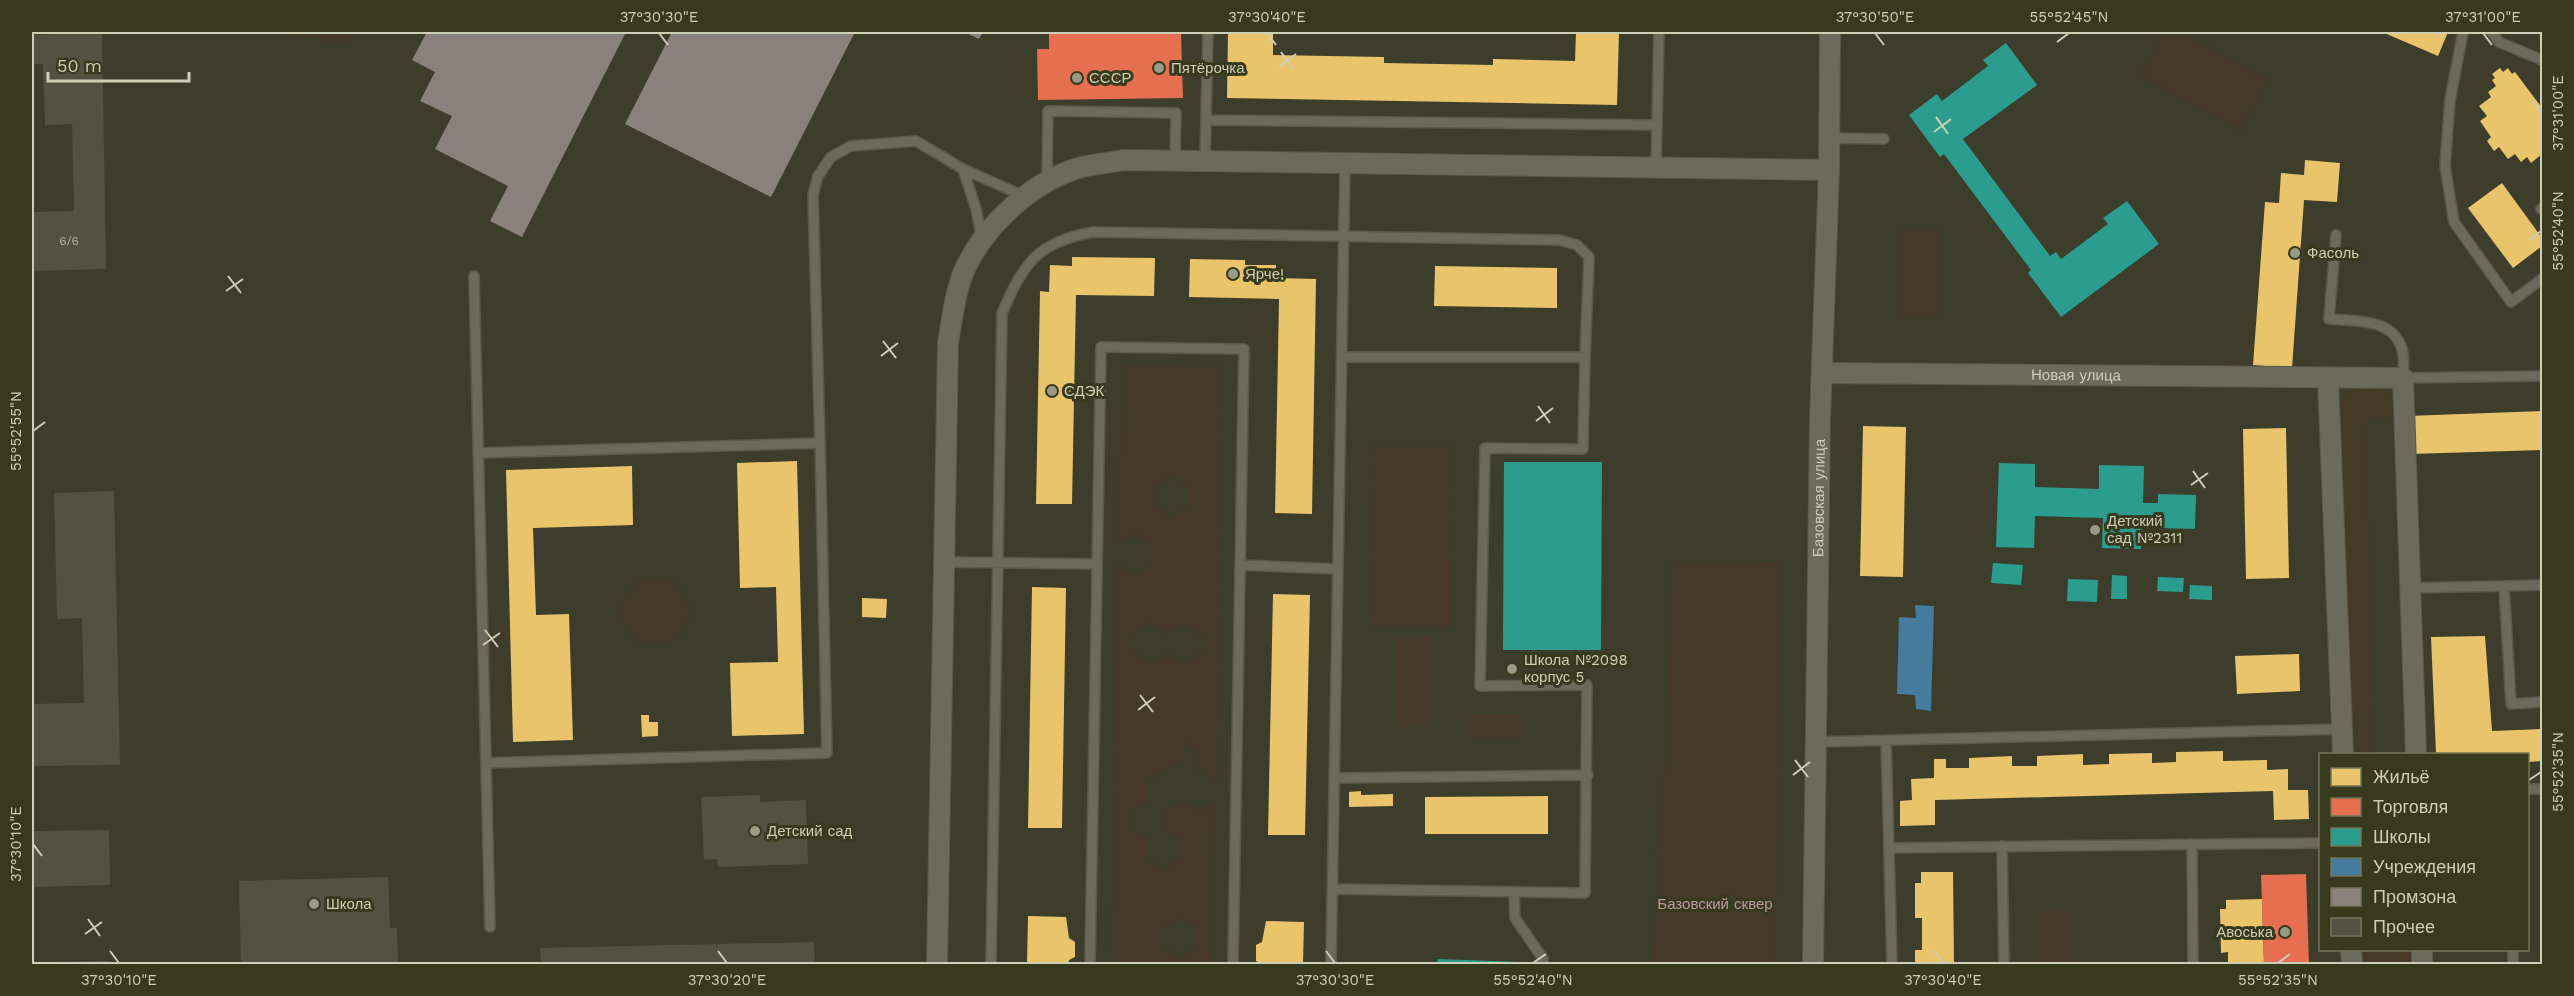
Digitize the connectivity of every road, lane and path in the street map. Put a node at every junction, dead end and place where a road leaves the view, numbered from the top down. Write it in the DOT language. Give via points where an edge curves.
graph roads {
  1 [pos="1208,32"];
  2 [pos="1659,32"];
  3 [pos="1830,32"];
  4 [pos="2463,32"];
  5 [pos="2492,32"];
  6 [pos="2542,60"];
  7 [pos="1206,120"];
  8 [pos="1657,125"];
  9 [pos="1829,138"];
  10 [pos="1884,139"];
  11 [pos="1175,161"];
  12 [pos="1205,162"];
  13 [pos="1345,163"];
  14 [pos="1656,168"];
  15 [pos="963,169"];
  16 [pos="1829,170"];
  17 [pos="1047,183"];
  18 [pos="1026,197"];
  19 [pos="2336,235"];
  20 [pos="1344,236"];
  21 [pos="982,241"];
  22 [pos="474,276"];
  23 [pos="2542,279"];
  24 [pos="1342,357"];
  25 [pos="1585,357"];
  26 [pos="1822,373"];
  27 [pos="2542,376"];
  28 [pos="2403,378"];
  29 [pos="2328,379"];
  30 [pos="819,443"];
  31 [pos="478,453"];
  32 [pos="944,562"];
  33 [pos="998,563"];
  34 [pos="1097,564"];
  35 [pos="1240,565"];
  36 [pos="1338,569"];
  37 [pos="2542,585"];
  38 [pos="2504,586"];
  39 [pos="2410,588"];
  40 [pos="2542,702"];
  41 [pos="2342,729"];
  42 [pos="1886,741"];
  43 [pos="1815,742"];
  44 [pos="2343,753"];
  45 [pos="2416,753"];
  46 [pos="486,763"];
  47 [pos="1588,775"];
  48 [pos="1335,778"];
  49 [pos="2319,843"];
  50 [pos="2192,844"];
  51 [pos="2002,846"];
  52 [pos="1889,848"];
  53 [pos="1333,889"];
  54 [pos="1514,892"];
  55 [pos="490,927"];
  56 [pos="937,964"];
  57 [pos="991,964"];
  58 [pos="1090,964"];
  59 [pos="1233,964"];
  60 [pos="1331,964"];
  61 [pos="1543,964"];
  62 [pos="1813,964"];
  63 [pos="1892,964"];
  64 [pos="2004,964"];
  65 [pos="2193,964"];
  66 [pos="2506,964"];
  67 [pos="2513,964"];
  1 -- 7 [label="lane"];
  2 -- 8 [label="lane"];
  3 -- 9 [label="street, Базовская улица"];
  4 -- 23 [label="lane" via="2450,100 2445,166 2454,222 2511,302"];
  5 -- 6 [label="lane" via="2499,42"];
  7 -- 8 [label="lane"];
  7 -- 12 [label="lane"];
  8 -- 14 [label="lane"];
  9 -- 10 [label="lane"];
  9 -- 16 [label="street, Базовская улица"];
  11 -- 12 [label="street"];
  11 -- 17 [label="street" via="1123,160 1080,167"];
  11 -- 17 [label="lane" via="1176,113 1048,111"];
  12 -- 13 [label="street"];
  13 -- 14 [label="street"];
  13 -- 20 [label="lane"];
  14 -- 16 [label="street"];
  15 -- 18 [label="lane"];
  15 -- 21 [label="lane"];
  15 -- 30 [label="lane" via="916,141 851,146 831,158 818,176 813,195"];
  16 -- 26 [label="street, Базовская улица"];
  17 -- 18 [label="street"];
  18 -- 21 [label="street"];
  19 -- 28 [label="lane" via="2329,320 2368,322 2397,337 2403,350"];
  20 -- 24 [label="lane"];
  20 -- 25 [label="lane" via="1558,240 1577,245 1589,257"];
  20 -- 33 [label="lane" via="1093,232 1066,237 1040,252 1018,276 1002,313"];
  21 -- 32 [label="street" via="964,271 948,343"];
  22 -- 31 [label="lane"];
  24 -- 25 [label="lane"];
  24 -- 36 [label="lane"];
  25 -- 47 [label="lane" via="1583,449 1485,448 1480,686 1587,685"];
  26 -- 29 [label="street, Новая улица"];
  26 -- 43 [label="street, Базовская улица"];
  27 -- 28 [label="lane"];
  28 -- 29 [label="street, Новая улица"];
  28 -- 39 [label="street"];
  29 -- 41 [label="street"];
  30 -- 31 [label="lane"];
  30 -- 46 [label="lane" via="827,753"];
  31 -- 46 [label="lane"];
  32 -- 33 [label="lane"];
  32 -- 56 [label="street"];
  33 -- 34 [label="lane"];
  33 -- 57 [label="lane"];
  34 -- 35 [label="lane" via="1101,347 1244,349"];
  34 -- 58 [label="lane"];
  35 -- 36 [label="lane"];
  35 -- 59 [label="lane"];
  36 -- 48 [label="lane"];
  37 -- 38 [label="lane"];
  38 -- 39 [label="lane"];
  38 -- 40 [label="lane" via="2511,704"];
  39 -- 45 [label="street"];
  41 -- 42 [label="lane"];
  41 -- 44 [label="street"];
  42 -- 43 [label="lane"];
  42 -- 52 [label="lane"];
  43 -- 62 [label="street, Базовская улица"];
  46 -- 55 [label="lane"];
  47 -- 48 [label="lane"];
  47 -- 54 [label="lane" via="1585,893"];
  48 -- 53 [label="lane"];
  49 -- 50 [label="lane"];
  50 -- 51 [label="lane"];
  50 -- 65 [label="lane"];
  51 -- 52 [label="lane"];
  51 -- 64 [label="lane"];
  52 -- 63 [label="lane"];
  53 -- 54 [label="lane"];
  53 -- 60 [label="lane"];
  54 -- 61 [label="lane" via="1515,918 1544,959"];
  66 -- 67 [label="lane"];
}
